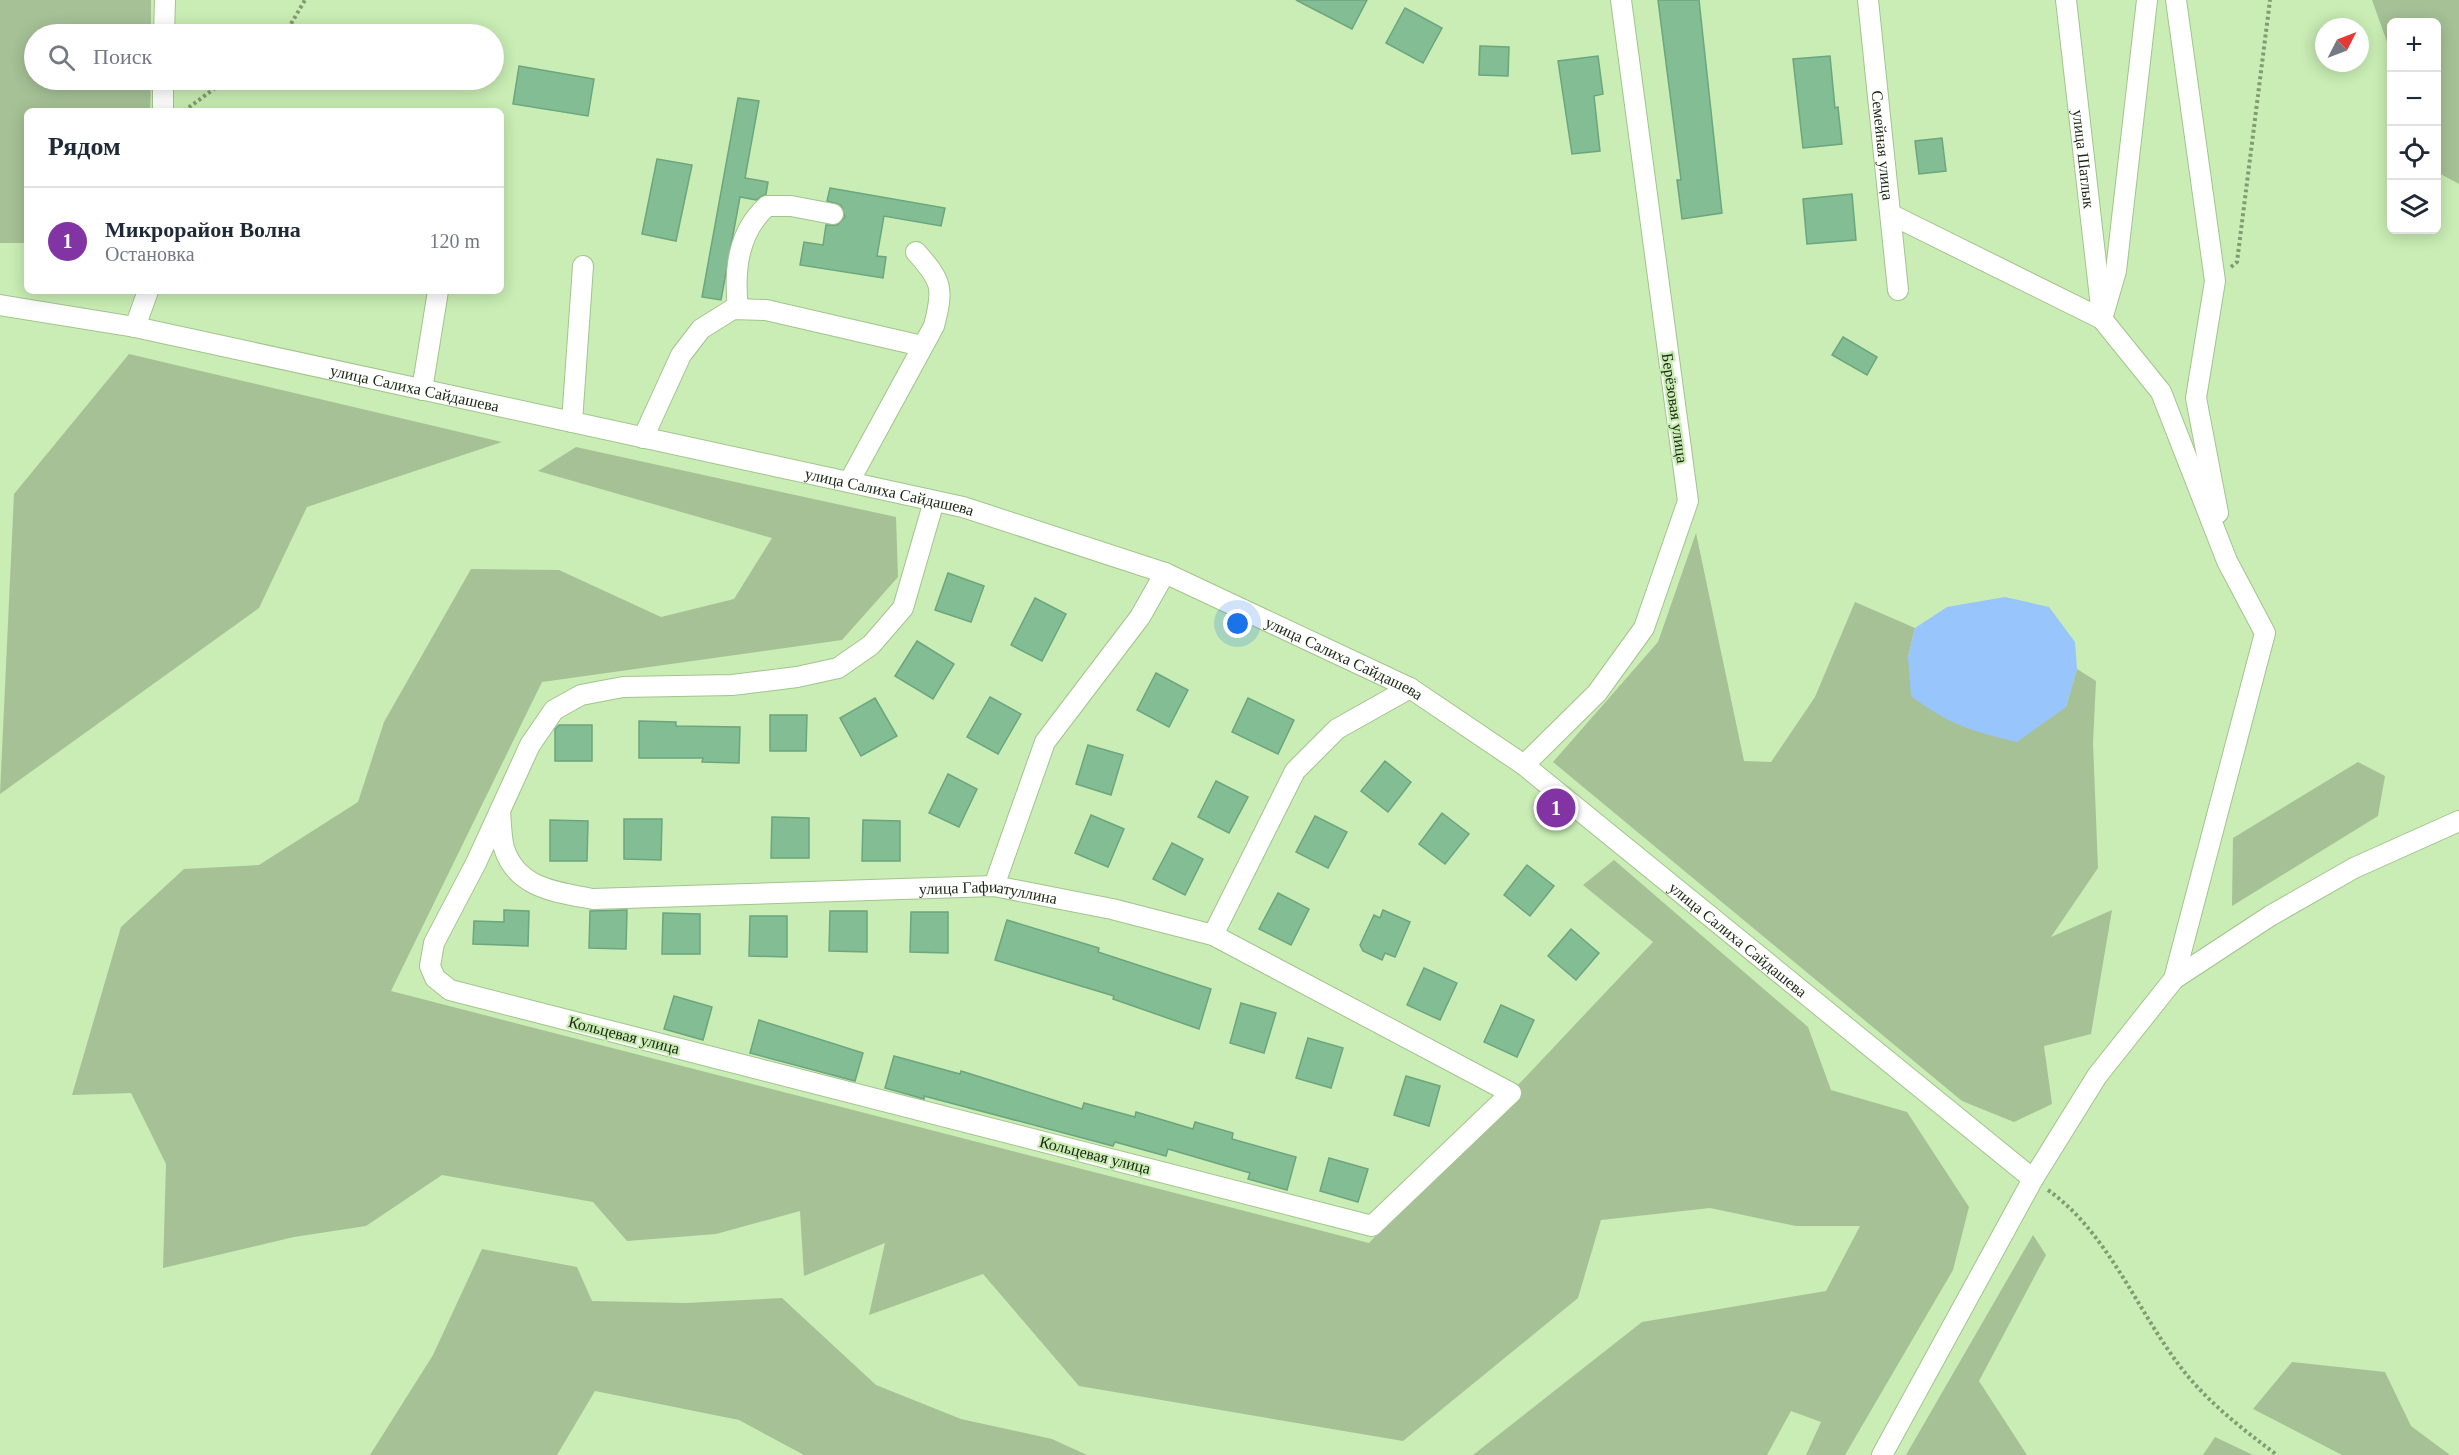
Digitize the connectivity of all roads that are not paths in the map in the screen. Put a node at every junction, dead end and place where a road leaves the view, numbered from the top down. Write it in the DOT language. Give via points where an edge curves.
graph roads {
  1 [pos="165,0"];
  2 [pos="1621,0"];
  3 [pos="1868,0"];
  4 [pos="2066,0"];
  5 [pos="2147,0"];
  6 [pos="2176,0"];
  7 [pos="164,24"];
  8 [pos="163,90"];
  9 [pos="163,108"];
  10 [pos="833,214"];
  11 [pos="1892,215"];
  12 [pos="916,252"];
  13 [pos="583,266"];
  14 [pos="1898,290"];
  15 [pos="147,294"];
  16 [pos="438,294"];
  17 [pos="0,305"];
  18 [pos="738,309"];
  19 [pos="2102,319"];
  20 [pos="135,327"];
  21 [pos="922,346"];
  22 [pos="422,390"];
  23 [pos="572,422"];
  24 [pos="643,438"];
  25 [pos="849,482"];
  26 [pos="934,501"];
  27 [pos="2227,561"];
  28 [pos="1165,573"];
  29 [pos="1410,688"];
  30 [pos="1524,765"];
  31 [pos="500,810"];
  32 [pos="2459,820"];
  33 [pos="994,886"];
  34 [pos="1213,935"];
  35 [pos="2174,979"];
  36 [pos="1490,1080"];
  37 [pos="2032,1179"];
  38 [pos="1881,1455"];
  1 -- 7 [label="street"];
  2 -- 30 [label="street, Берёзовая улица" via="1688,501 1644,628 1597,693"];
  3 -- 11 [label="street, Семейная улица"];
  4 -- 19 [label="street, улица Шатлык"];
  5 -- 19 [label="street" via="2116,270"];
  6 -- 27 [label="street" via="2215,281 2196,398"];
  8 -- 9 [label="street"];
  10 -- 18 [label="street" via="767,206 753,219 735,280"];
  11 -- 14 [label="street, Семейная улица"];
  11 -- 19 [label="street"];
  12 -- 21 [label="street" via="934,272 942,297 934,326"];
  13 -- 23 [label="street"];
  15 -- 20 [label="street"];
  16 -- 22 [label="street"];
  17 -- 20 [label="street, улица Салиха Сайдашева"];
  18 -- 21 [label="street" via="766,310"];
  18 -- 24 [label="street" via="700,329 681,355"];
  19 -- 27 [label="street" via="2161,392"];
  20 -- 22 [label="street, улица Салиха Сайдашева"];
  21 -- 25 [label="street"];
  22 -- 23 [label="street, улица Салиха Сайдашева"];
  23 -- 24 [label="street, улица Салиха Сайдашева"];
  24 -- 25 [label="street, улица Салиха Сайдашева"];
  25 -- 26 [label="street, улица Салиха Сайдашева"];
  26 -- 28 [label="street, улица Салиха Сайдашева"];
  26 -- 31 [label="street, Кольцевая улица" via="903,608 871,645 838,668 797,677 732,685 623,687 581,695 548,718 530,745"];
  27 -- 35 [label="street" via="2265,633"];
  28 -- 29 [label="street, улица Салиха Сайдашева"];
  28 -- 33 [label="street" via="1140,617 1046,742"];
  29 -- 30 [label="street, улица Салиха Сайдашева"];
  29 -- 34 [label="street" via="1338,729 1295,771"];
  30 -- 37 [label="street, улица Салиха Сайдашева"];
  31 -- 33 [label="street, улица Гафиатуллина" via="504,849 522,876 542,889 593,899"];
  31 -- 36 [label="street, Кольцевая улица" via="434,943 430,966 435,978 450,990 1372,1226 1511,1094"];
  32 -- 35 [label="street" via="2354,868 2270,916"];
  33 -- 34 [label="street, улица Гафиатуллина" via="1112,909"];
  34 -- 36 [label="street, улица Гафиатуллина"];
  35 -- 37 [label="street" via="2097,1076"];
  37 -- 38 [label="street"];
}
